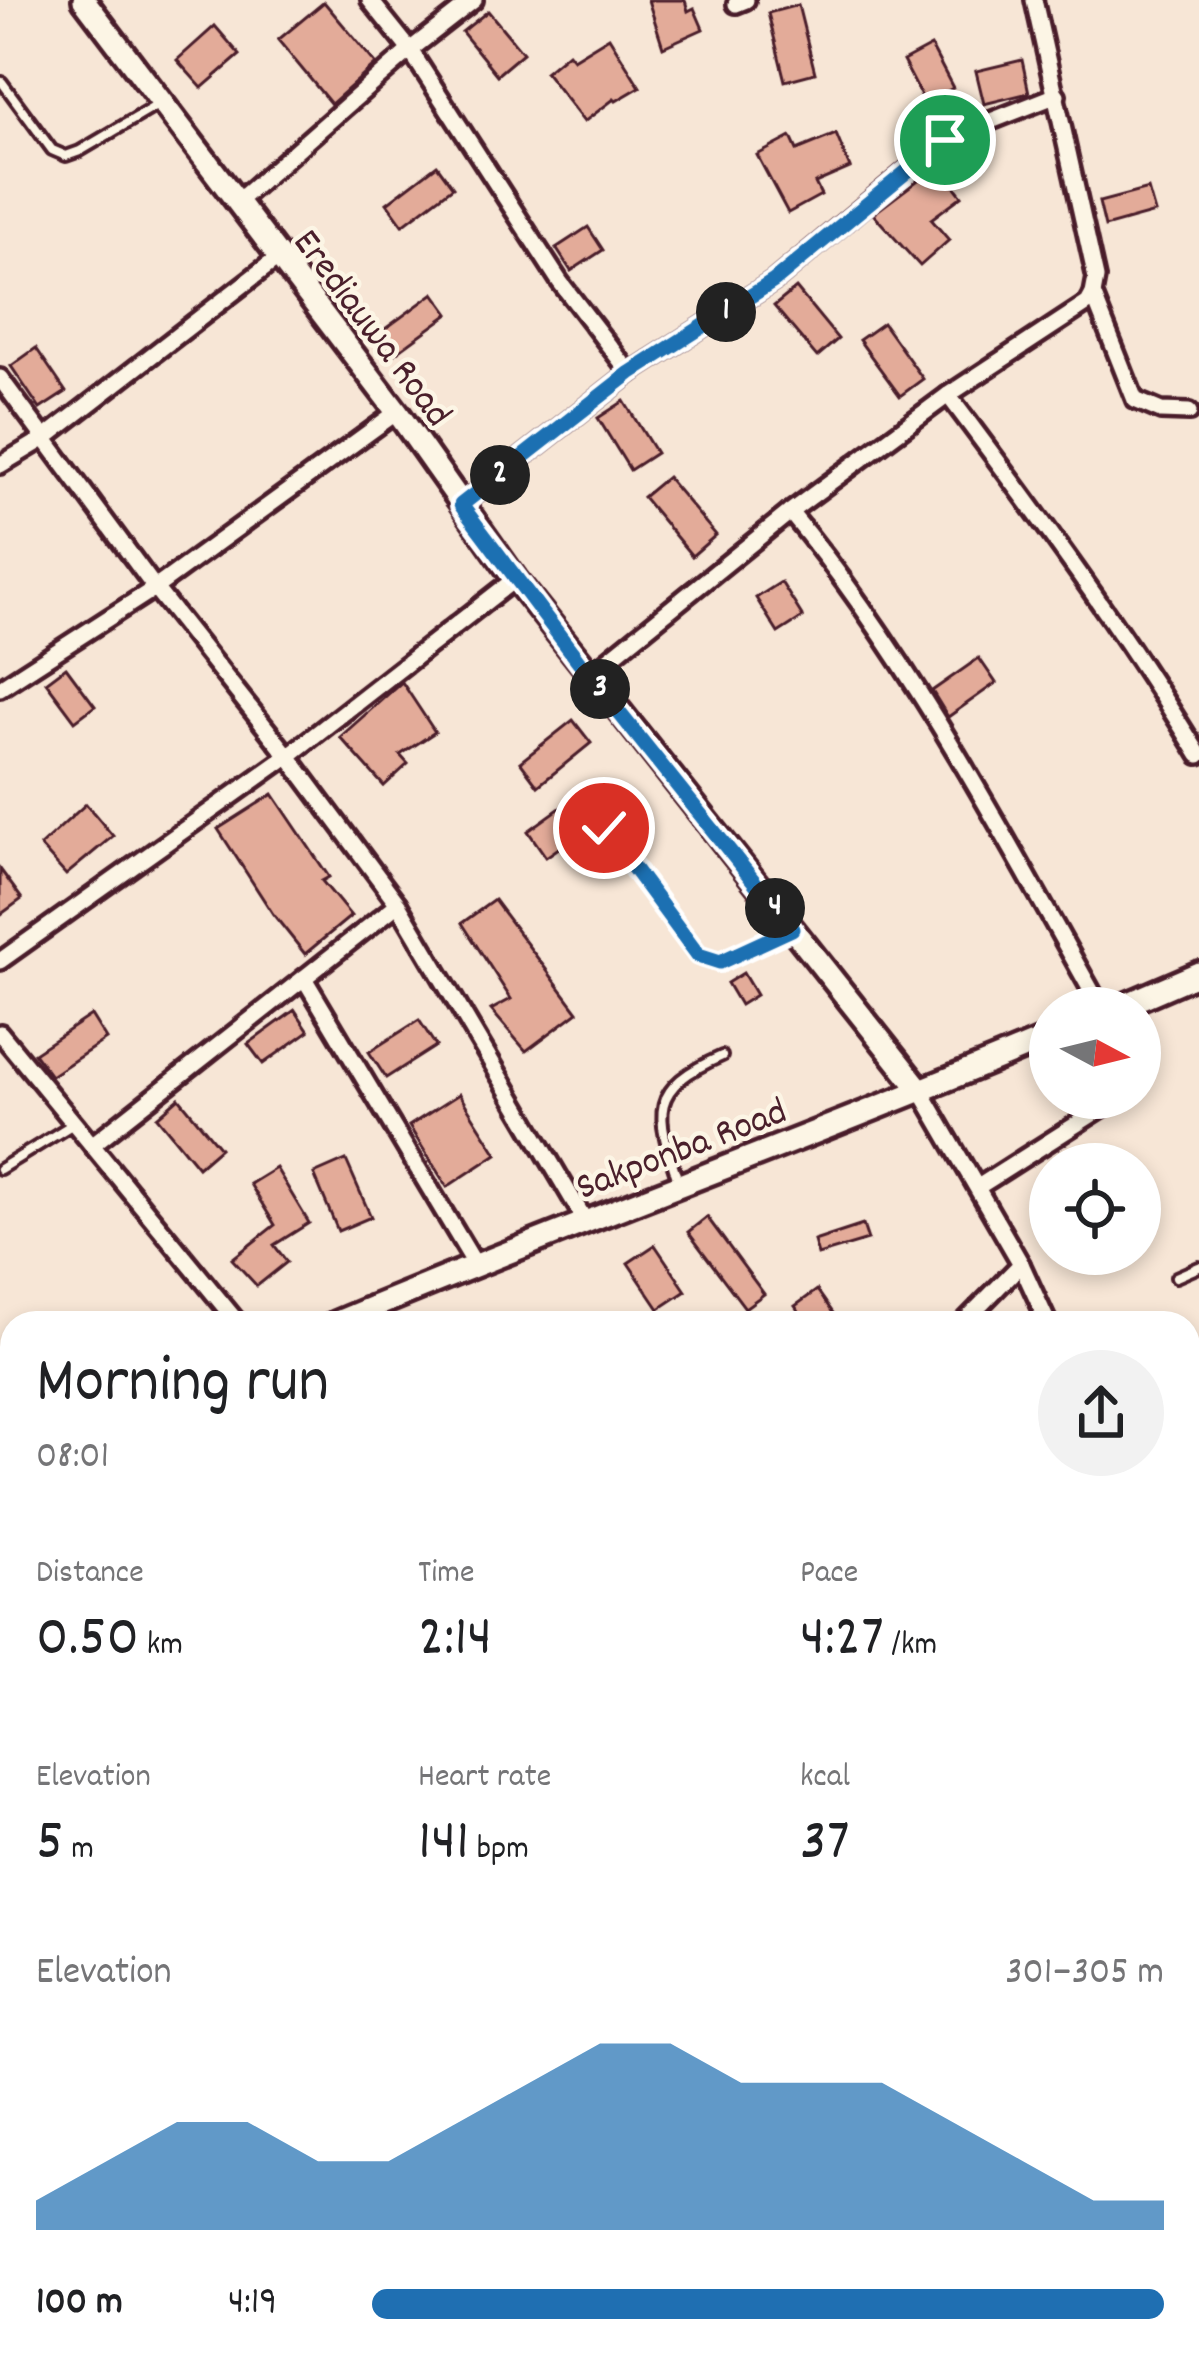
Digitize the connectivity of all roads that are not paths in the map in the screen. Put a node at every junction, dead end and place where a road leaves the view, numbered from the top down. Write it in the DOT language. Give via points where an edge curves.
graph roads {
  1 [pos="84,0"];
  2 [pos="370,0"];
  3 [pos="474,0"];
  4 [pos="1034,0"];
  5 [pos="410,50"];
  6 [pos="2,82"];
  7 [pos="1057,95"];
  8 [pos="162,102"];
  9 [pos="237,202"];
  10 [pos="279,257"];
  11 [pos="1093,294"];
  12 [pos="630,373"];
  13 [pos="0,378"];
  14 [pos="948,395"];
  15 [pos="397,412"];
  16 [pos="1189,412"];
  17 [pos="45,438"];
  18 [pos="0,465"];
  19 [pos="461,505"];
  20 [pos="790,512"];
  21 [pos="515,579"];
  22 [pos="155,588"];
  23 [pos="589,675"];
  24 [pos="0,688"];
  25 [pos="1199,755"];
  26 [pos="288,756"];
  27 [pos="604,828"];
  28 [pos="398,904"];
  29 [pos="792,929"];
  30 [pos="0,961"];
  31 [pos="1199,973"];
  32 [pos="304,978"];
  33 [pos="1089,987"];
  34 [pos="1161,989"];
  35 [pos="0,1033"];
  36 [pos="1029,1046"];
  37 [pos="722,1056"];
  38 [pos="921,1091"];
  39 [pos="1085,1119"];
  40 [pos="74,1124"];
  41 [pos="92,1145"];
  42 [pos="0,1169"];
  43 [pos="680,1185"];
  44 [pos="978,1187"];
  45 [pos="586,1222"];
  46 [pos="476,1264"];
  47 [pos="1021,1264"];
  48 [pos="1199,1268"];
  49 [pos="1176,1277"];
  50 [pos="228,1311"];
  51 [pos="364,1311"];
  52 [pos="974,1311"];
  53 [pos="1043,1311"];
  1 -- 8 [label="street, Erediauwa Road"];
  2 -- 5 [label="street"];
  3 -- 5 [label="street"];
  4 -- 7 [label="street"];
  5 -- 9 [label="street"];
  5 -- 12 [label="street" via="560,282"];
  6 -- 8 [label="lane" via="52,150 66,156"];
  7 -- 11 [label="street"];
  7 -- 12 [label="street" via="945,140 774,281"];
  8 -- 9 [label="street, Erediauwa Road"];
  9 -- 10 [label="street, Erediauwa Road"];
  10 -- 15 [label="street, Erediauwa Road"];
  10 -- 17 [label="street"];
  11 -- 14 [label="street"];
  11 -- 16 [label="street" via="1135,400"];
  12 -- 19 [label="street"];
  13 -- 17 [label="street"];
  14 -- 20 [label="street"];
  14 -- 25 [label="street"];
  15 -- 19 [label="street, Erediauwa Road"];
  15 -- 22 [label="street"];
  17 -- 18 [label="street"];
  17 -- 22 [label="street"];
  19 -- 21 [label="street, Erediauwa Road"];
  20 -- 23 [label="street"];
  20 -- 33 [label="street" via="833,564 976,786"];
  21 -- 23 [label="street, Erediauwa Road"];
  21 -- 26 [label="street"];
  22 -- 24 [label="street"];
  22 -- 26 [label="street"];
  23 -- 29 [label="street, Erediauwa Road"];
  26 -- 28 [label="street"];
  26 -- 30 [label="street"];
  27 -- 29 [label="lane" via="710,962"];
  28 -- 32 [label="street"];
  28 -- 45 [label="street"];
  29 -- 38 [label="street, Erediauwa Road"];
  31 -- 34 [label="street"];
  32 -- 41 [label="street"];
  32 -- 46 [label="street"];
  35 -- 40 [label="street"];
  36 -- 38 [label="street, Sakponba Road"];
  37 -- 43 [label="lane" via="670,1087 662,1132"];
  38 -- 43 [label="street, Sakponba Road"];
  38 -- 44 [label="street"];
  39 -- 44 [label="street"];
  40 -- 41 [label="street"];
  40 -- 42 [label="lane"];
  41 -- 50 [label="street"];
  43 -- 45 [label="street, Sakponba Road"];
  44 -- 47 [label="street"];
  45 -- 46 [label="street, Sakponba Road"];
  46 -- 51 [label="street, Sakponba Road"];
  47 -- 52 [label="street"];
  47 -- 53 [label="street"];
  48 -- 49 [label="lane"];
}
